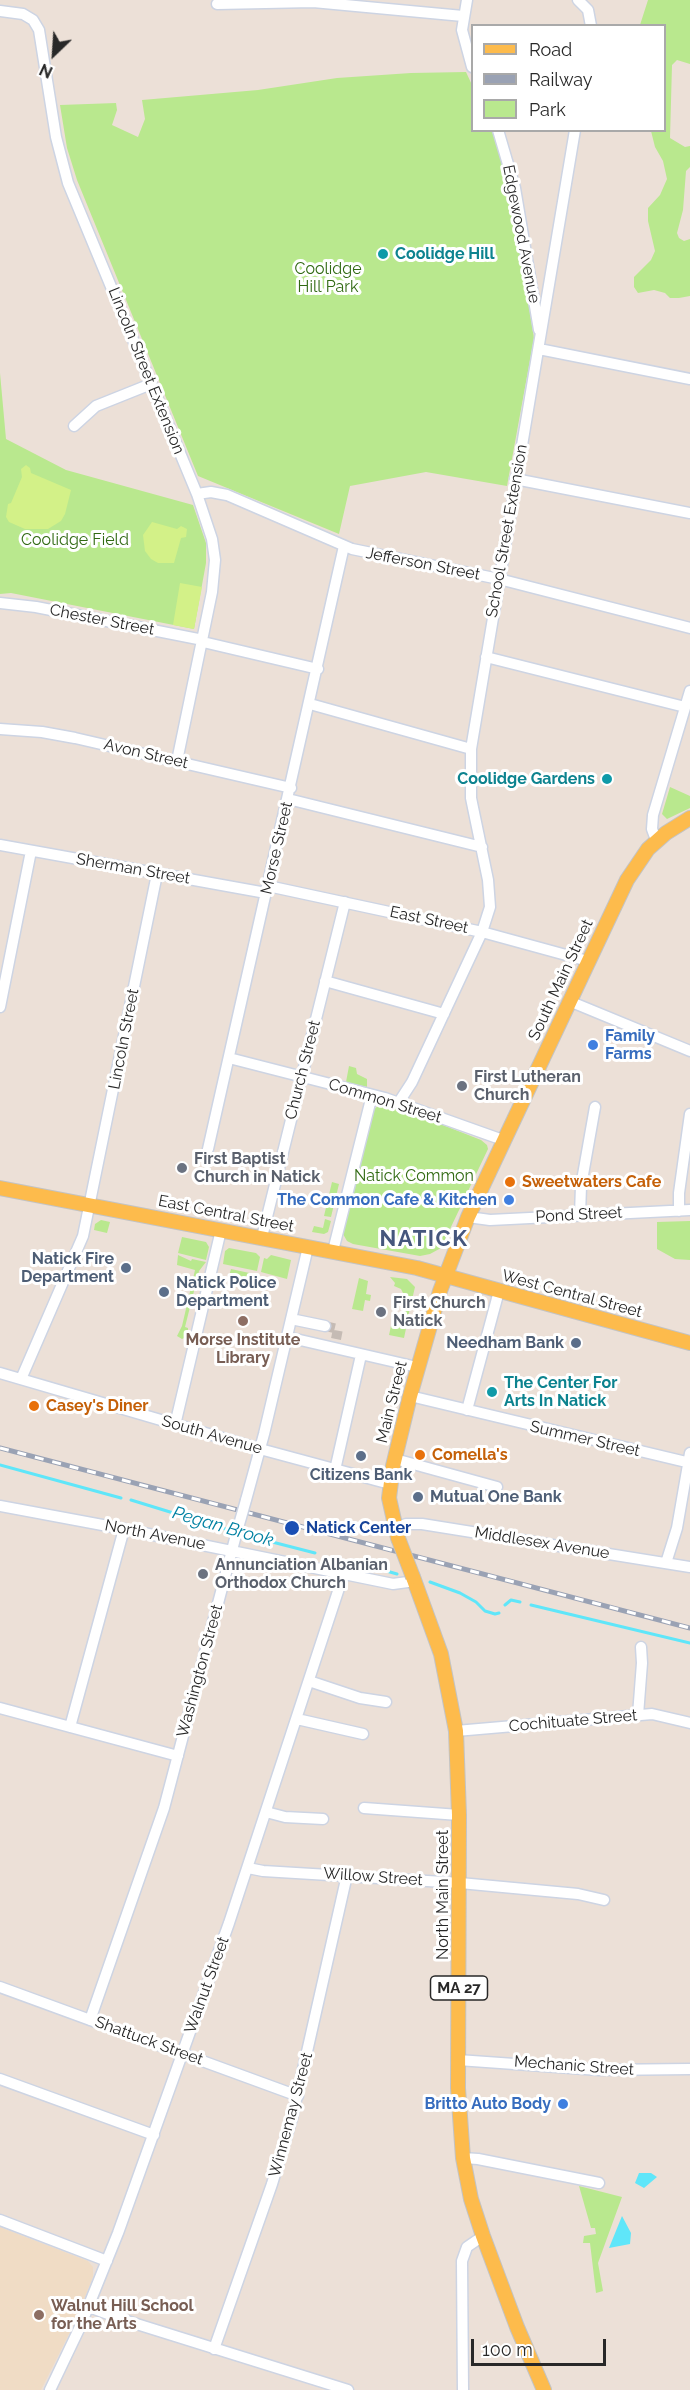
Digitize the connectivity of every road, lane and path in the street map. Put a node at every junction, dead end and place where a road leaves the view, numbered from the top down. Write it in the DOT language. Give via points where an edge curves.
graph roads {
  1 [pos="467,0"];
  2 [pos="578,0"];
  3 [pos="273,1"];
  4 [pos="217,4"];
  5 [pos="0,11"];
  6 [pos="464,16"];
  7 [pos="591,24"];
  8 [pos="471,64"];
  9 [pos="499,132"];
  10 [pos="575,132"];
  11 [pos="540,344"];
  12 [pos="690,379"];
  13 [pos="151,384"];
  14 [pos="74,426"];
  15 [pos="515,479"];
  16 [pos="197,494"];
  17 [pos="690,513"];
  18 [pos="344,546"];
  19 [pos="499,579"];
  20 [pos="0,603"];
  21 [pos="690,628"];
  22 [pos="203,641"];
  23 [pos="486,657"];
  24 [pos="318,669"];
  25 [pos="690,690"];
  26 [pos="310,704"];
  27 [pos="685,708"];
  28 [pos="0,729"];
  29 [pos="471,749"];
  30 [pos="177,761"];
  31 [pos="290,793"];
  32 [pos="690,818"];
  33 [pos="656,840"];
  34 [pos="0,845"];
  35 [pos="482,847"];
  36 [pos="31,851"];
  37 [pos="157,874"];
  38 [pos="267,890"];
  39 [pos="345,902"];
  40 [pos="482,932"];
  41 [pos="588,961"];
  42 [pos="324,981"];
  43 [pos="569,1001"];
  44 [pos="0,1006"];
  45 [pos="444,1014"];
  46 [pos="690,1051"];
  47 [pos="229,1058"];
  48 [pos="302,1076"];
  49 [pos="372,1095"];
  50 [pos="399,1102"];
  51 [pos="595,1107"];
  52 [pos="690,1114"];
  53 [pos="503,1140"];
  54 [pos="208,1149"];
  55 [pos="0,1188"];
  56 [pos="90,1205"];
  57 [pos="685,1210"];
  58 [pos="580,1215"];
  59 [pos="468,1217"];
  60 [pos="221,1230"];
  61 [pos="262,1237"];
  62 [pos="308,1247"];
  63 [pos="333,1251"];
  64 [pos="445,1275"];
  65 [pos="499,1291"];
  66 [pos="291,1318"];
  67 [pos="325,1326"];
  68 [pos="287,1338"];
  69 [pos="690,1343"];
  70 [pos="361,1355"];
  71 [pos="417,1367"];
  72 [pos="0,1373"];
  73 [pos="21,1379"];
  74 [pos="410,1396"];
  75 [pos="467,1410"];
  76 [pos="176,1425"];
  77 [pos="260,1449"];
  78 [pos="395,1459"];
  79 [pos="690,1460"];
  80 [pos="335,1470"];
  81 [pos="390,1484"];
  82 [pos="497,1487"];
  83 [pos="0,1506"];
  84 [pos="124,1528"];
  85 [pos="397,1533"];
  86 [pos="232,1550"];
  87 [pos="666,1563"];
  88 [pos="690,1567"];
  89 [pos="344,1573"];
  90 [pos="414,1579"];
  91 [pos="641,1647"];
  92 [pos="309,1681"];
  93 [pos="386,1702"];
  94 [pos="0,1708"];
  95 [pos="638,1715"];
  96 [pos="297,1719"];
  97 [pos="690,1723"];
  98 [pos="70,1726"];
  99 [pos="456,1731"];
  100 [pos="363,1734"];
  101 [pos="178,1756"];
  102 [pos="364,1808"];
  103 [pos="266,1812"];
  104 [pos="459,1815"];
  105 [pos="323,1819"];
  106 [pos="248,1868"];
  107 [pos="347,1875"];
  108 [pos="460,1883"];
  109 [pos="604,1900"];
  110 [pos="0,1987"];
  111 [pos="90,2020"];
  112 [pos="182,2053"];
  113 [pos="458,2060"];
  114 [pos="690,2070"];
  115 [pos="0,2079"];
  116 [pos="298,2096"];
  117 [pos="154,2135"];
  118 [pos="464,2158"];
  119 [pos="599,2183"];
  120 [pos="0,2220"];
  121 [pos="483,2236"];
  122 [pos="107,2261"];
  123 [pos="89,2307"];
  124 [pos="214,2349"];
  125 [pos="322,2386"];
  126 [pos="50,2390"];
  127 [pos="348,2390"];
  128 [pos="463,2390"];
  129 [pos="544,2390"];
  1 -- 6 [label="street"];
  2 -- 7 [label="street" via="588,10"];
  3 -- 4 [label="street"];
  3 -- 6 [label="street"];
  5 -- 13 [label="street, Lincoln Street Extension" via="23,14 39,30 56,137 68,183"];
  6 -- 8 [label="street" via="464,39"];
  9 -- 11 [label="street, Edgewood Avenue" via="515,188"];
  10 -- 11 [label="street, School Street Extension"];
  11 -- 12 [label="street"];
  11 -- 15 [label="street, School Street Extension"];
  13 -- 14 [label="street" via="96,406"];
  13 -- 16 [label="street, Lincoln Street Extension"];
  15 -- 17 [label="street"];
  15 -- 19 [label="street, School Street Extension"];
  16 -- 18 [label="street, Jefferson Street" via="227,495"];
  16 -- 22 [label="street, Lincoln Street Extension" via="215,560"];
  18 -- 19 [label="street, Jefferson Street"];
  18 -- 24 [label="street, Morse Street"];
  19 -- 21 [label="street, Jefferson Street"];
  19 -- 23 [label="street, School Street Extension"];
  20 -- 22 [label="street, Chester Street"];
  22 -- 24 [label="street, Chester Street"];
  22 -- 30 [label="street, Lincoln Street Extension"];
  23 -- 27 [label="street"];
  23 -- 29 [label="street, School Street Extension"];
  24 -- 26 [label="street, Morse Street"];
  25 -- 27 [label="street"];
  26 -- 29 [label="street"];
  26 -- 31 [label="street, Morse Street"];
  27 -- 33 [label="street" via="653,815"];
  28 -- 30 [label="street, Avon Street" via="59,735"];
  29 -- 35 [label="street, School Street Extension" via="471,798"];
  30 -- 31 [label="street, Avon Street"];
  31 -- 35 [label="street, Avon Street"];
  31 -- 38 [label="street, Morse Street"];
  32 -- 33 [label="main road, South Main Street / MA 27"];
  33 -- 41 [label="main road, South Main Street / MA 27" via="627,880"];
  34 -- 36 [label="street, Sherman Street"];
  35 -- 40 [label="street, School Street Extension" via="490,899"];
  36 -- 37 [label="street, Sherman Street"];
  36 -- 44 [label="street"];
  37 -- 38 [label="street, Sherman Street"];
  37 -- 56 [label="street, Lincoln Street"];
  38 -- 39 [label="street, East Street"];
  38 -- 47 [label="street, Morse Street"];
  39 -- 40 [label="street, East Street"];
  39 -- 42 [label="street, Church Street"];
  40 -- 41 [label="street, East Street"];
  40 -- 45 [label="street, School Street Extension"];
  41 -- 43 [label="main road, South Main Street / MA 27"];
  42 -- 45 [label="street"];
  42 -- 48 [label="street, Church Street"];
  43 -- 46 [label="street"];
  43 -- 53 [label="main road, South Main Street / MA 27"];
  45 -- 50 [label="street, School Street Extension"];
  47 -- 48 [label="street, Common Street"];
  47 -- 54 [label="street, Morse Street"];
  48 -- 49 [label="street, Common Street"];
  48 -- 61 [label="street, Church Street"];
  49 -- 50 [label="street, Common Street"];
  49 -- 63 [label="street"];
  50 -- 53 [label="street, Common Street"];
  51 -- 58 [label="street"];
  52 -- 57 [label="street" via="680,1193"];
  53 -- 59 [label="main road, South Main Street / MA 27"];
  55 -- 56 [label="main road, East Central Street"];
  56 -- 60 [label="main road, East Central Street"];
  56 -- 73 [label="street, Lincoln Street" via="76,1256"];
  57 -- 58 [label="street, Pond Street"];
  58 -- 59 [label="street, Pond Street" via="490,1220"];
  59 -- 64 [label="main road, South Main Street / MA 27"];
  60 -- 61 [label="main road, East Central Street"];
  60 -- 76 [label="street"];
  61 -- 62 [label="main road, East Central Street"];
  62 -- 63 [label="main road, East Central Street"];
  62 -- 66 [label="street, Washington Street"];
  63 -- 64 [label="main road, East Central Street"];
  64 -- 65 [label="main road, West Central Street"];
  64 -- 71 [label="main road, Main Street / MA 27"];
  65 -- 69 [label="main road, West Central Street"];
  65 -- 75 [label="street"];
  66 -- 67 [label="street"];
  66 -- 68 [label="street, Washington Street"];
  68 -- 70 [label="street" via="336,1344"];
  68 -- 77 [label="street, Washington Street"];
  70 -- 71 [label="street"];
  70 -- 80 [label="street"];
  71 -- 74 [label="main road, Main Street / MA 27"];
  72 -- 73 [label="street, South Avenue"];
  73 -- 76 [label="street, South Avenue"];
  74 -- 75 [label="street, Summer Street"];
  74 -- 78 [label="main road, Main Street / MA 27"];
  75 -- 79 [label="street, Summer Street"];
  76 -- 77 [label="street, South Avenue"];
  77 -- 80 [label="street, South Avenue"];
  77 -- 86 [label="street, Washington Street, bridge"];
  78 -- 81 [label="main road, Main Street / MA 27"];
  78 -- 82 [label="street"];
  79 -- 87 [label="street"];
  80 -- 81 [label="street, South Avenue"];
  81 -- 85 [label="main road, Main Street / MA 27"];
  83 -- 84 [label="street, North Avenue"];
  84 -- 86 [label="street, North Avenue"];
  84 -- 98 [label="street"];
  85 -- 87 [label="street, Middlesex Avenue" via="406,1524 422,1524"];
  85 -- 90 [label="main road, North Main Street / MA 27, bridge"];
  86 -- 89 [label="street, North Avenue"];
  86 -- 101 [label="street, Washington Street"];
  87 -- 88 [label="street, Middlesex Avenue"];
  89 -- 90 [label="street, North Avenue" via="393,1584"];
  89 -- 92 [label="street, Walnut Street"];
  90 -- 99 [label="main road, North Main Street / MA 27" via="441,1654"];
  91 -- 95 [label="street"];
  92 -- 93 [label="street"];
  92 -- 96 [label="street, Walnut Street"];
  94 -- 98 [label="street"];
  95 -- 97 [label="street, Cochituate Street"];
  95 -- 99 [label="street, Cochituate Street"];
  96 -- 100 [label="street"];
  96 -- 103 [label="street, Walnut Street"];
  98 -- 101 [label="street"];
  99 -- 104 [label="main road, North Main Street / MA 27"];
  101 -- 111 [label="street, Washington Street" via="154,1840"];
  102 -- 104 [label="street"];
  103 -- 105 [label="street"];
  103 -- 106 [label="street, Walnut Street"];
  104 -- 108 [label="main road, North Main Street / MA 27"];
  106 -- 107 [label="street, Willow Street"];
  106 -- 112 [label="street, Walnut Street"];
  107 -- 108 [label="street, Willow Street"];
  107 -- 116 [label="street, Winnemay Street"];
  108 -- 109 [label="street, Willow Street"];
  108 -- 113 [label="main road, North Main Street / MA 27"];
  110 -- 111 [label="street, Shattuck Street"];
  111 -- 112 [label="street, Shattuck Street"];
  112 -- 116 [label="street, Shattuck Street"];
  112 -- 117 [label="street, Walnut Street"];
  113 -- 114 [label="street, Mechanic Street" via="599,2070"];
  113 -- 118 [label="main road, North Main Street / MA 27"];
  115 -- 117 [label="street"];
  116 -- 124 [label="street, Winnemay Street" via="272,2184"];
  117 -- 122 [label="street, Walnut Street"];
  118 -- 119 [label="street"];
  118 -- 121 [label="main road, North Main Street / MA 27"];
  120 -- 122 [label="street"];
  121 -- 128 [label="street" via="467,2247 462,2261"];
  121 -- 129 [label="main road, North Main Street / MA 27"];
  122 -- 123 [label="street, Walnut Street"];
  123 -- 124 [label="street"];
  123 -- 126 [label="street, Walnut Street"];
  124 -- 125 [label="street"];
  125 -- 127 [label="street"];
}
